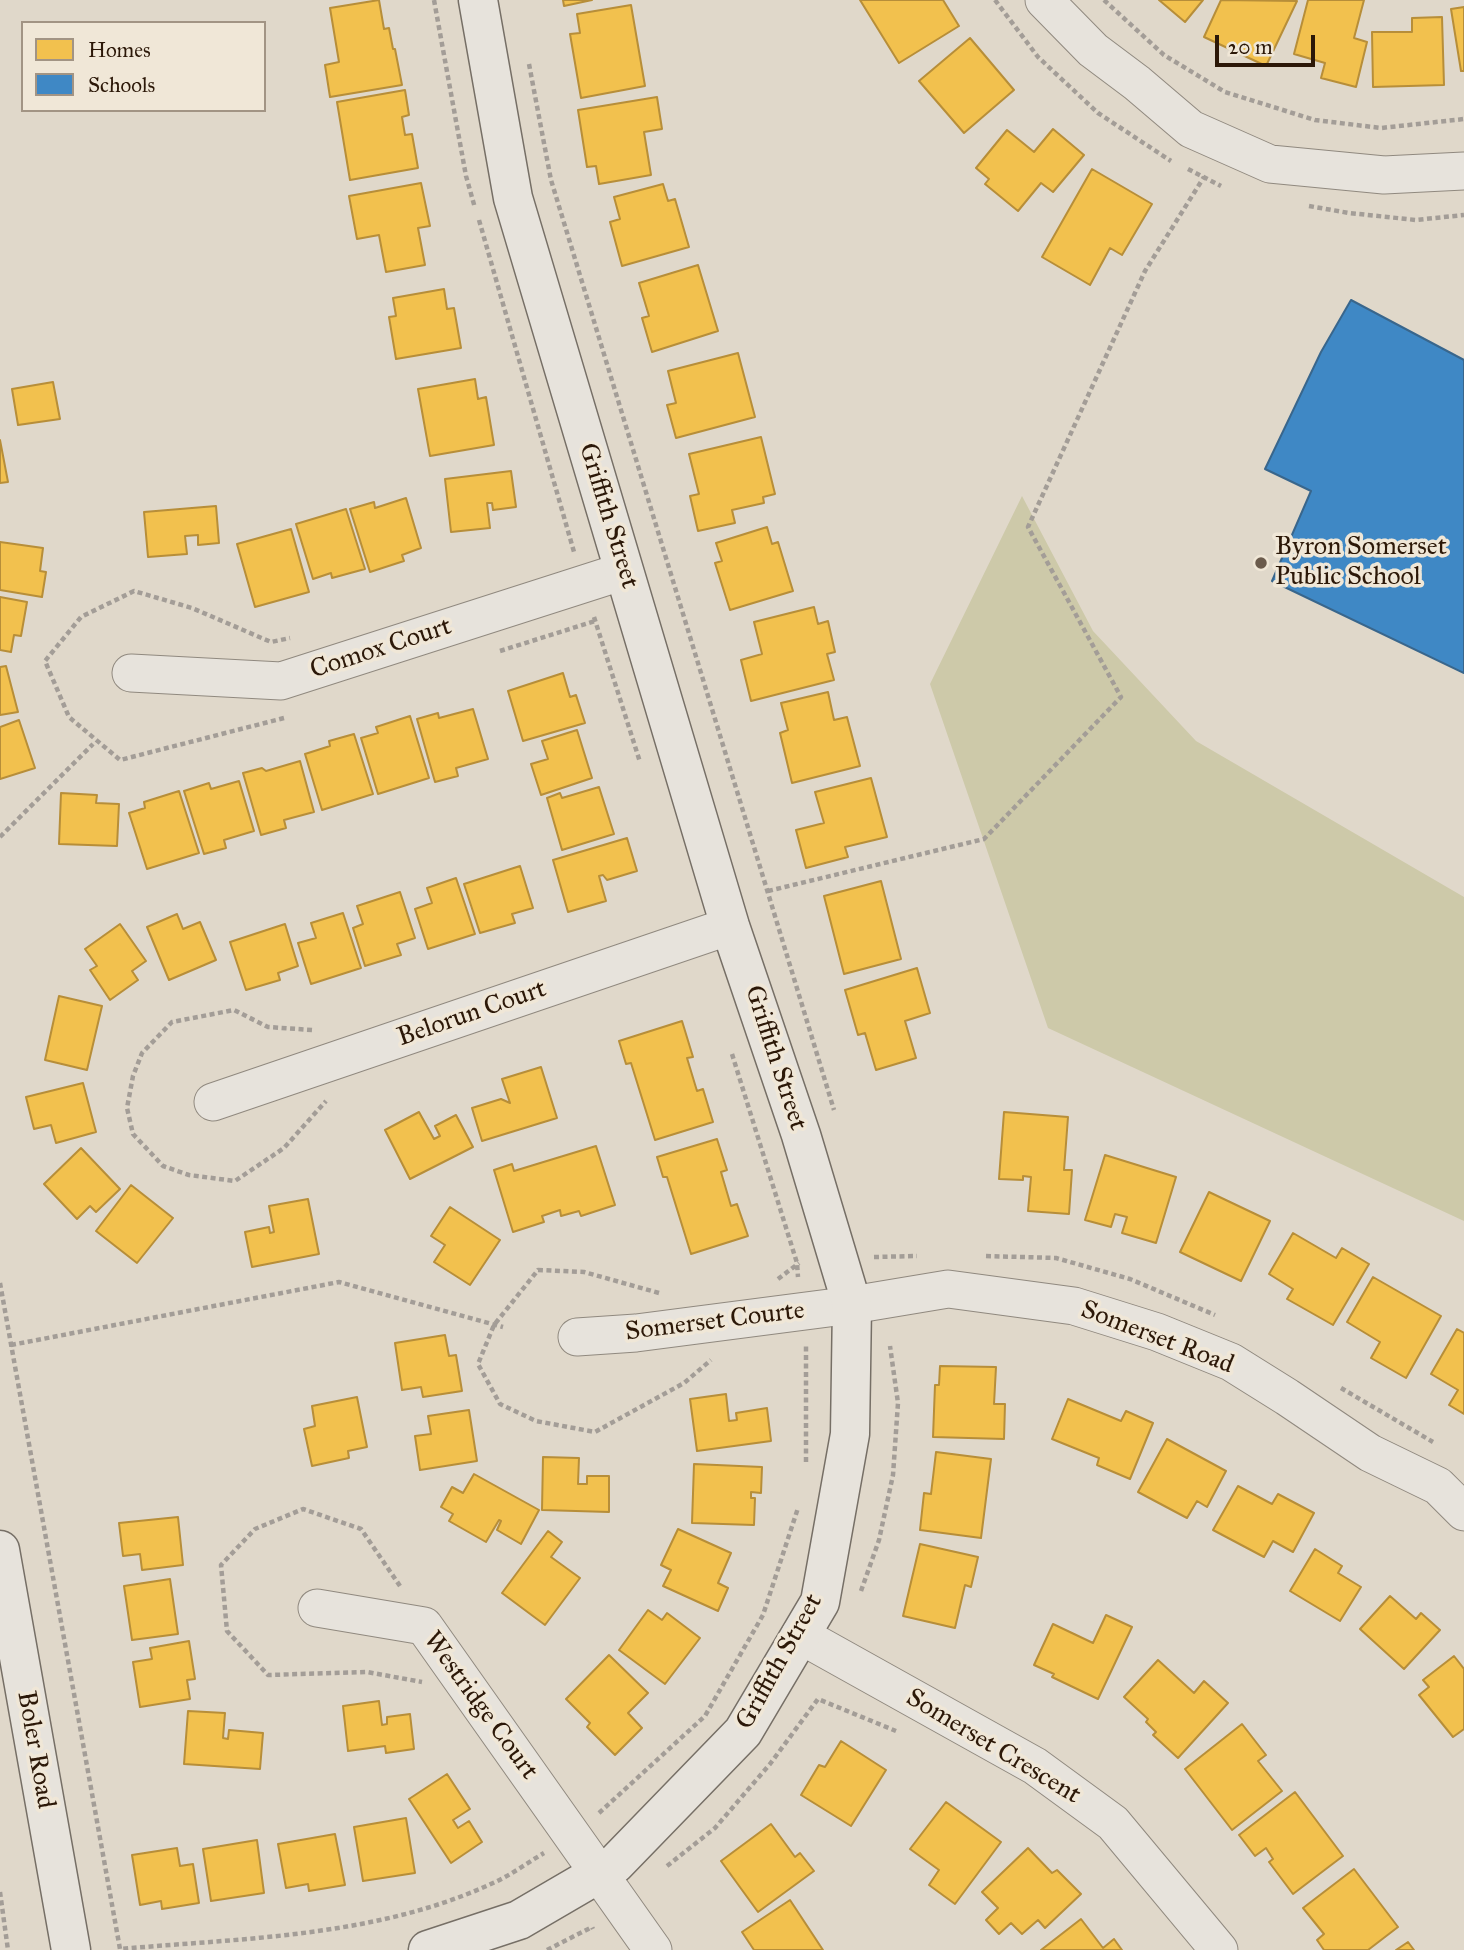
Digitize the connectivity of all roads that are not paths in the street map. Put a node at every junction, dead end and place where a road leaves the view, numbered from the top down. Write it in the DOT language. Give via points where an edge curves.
graph roads {
  1 [pos="478,0"];
  2 [pos="1044,0"];
  3 [pos="1464,171"];
  4 [pos="625,571"];
  5 [pos="131,673"];
  6 [pos="730,926"];
  7 [pos="213,1102"];
  8 [pos="852,1305"];
  9 [pos="577,1337"];
  10 [pos="1464,1511"];
  11 [pos="0,1550"];
  12 [pos="317,1608"];
  13 [pos="800,1635"];
  14 [pos="610,1888"];
  15 [pos="71,1950"];
  16 [pos="428,1950"];
  17 [pos="653,1950"];
  18 [pos="1219,1950"];
  1 -- 4 [label="street, Griffith Street" via="513,198"];
  2 -- 3 [label="street" via="1093,50 1191,130 1270,164 1384,175"];
  4 -- 5 [label="street, Comox Court" via="281,681"];
  4 -- 6 [label="street, Griffith Street"];
  6 -- 7 [label="street, Belorun Court"];
  6 -- 8 [label="street, Griffith Street" via="801,1135"];
  8 -- 9 [label="street, Somerset Courte"];
  8 -- 10 [label="street, Somerset Road" via="948,1289 1074,1306 1157,1332 1231,1362 1370,1454 1438,1486"];
  8 -- 13 [label="street, Griffith Street" via="850,1434 820,1602"];
  11 -- 15 [label="street, Boler Road"];
  12 -- 14 [label="street, Westridge Court" via="424,1626"];
  13 -- 14 [label="street, Griffith Street" via="743,1732 615,1864"];
  13 -- 18 [label="street, Somerset Crescent" via="1035,1766 1113,1823"];
  14 -- 16 [label="street, Griffith Street" via="567,1891 519,1920"];
  14 -- 17 [label="street, Westridge Court"];
}
